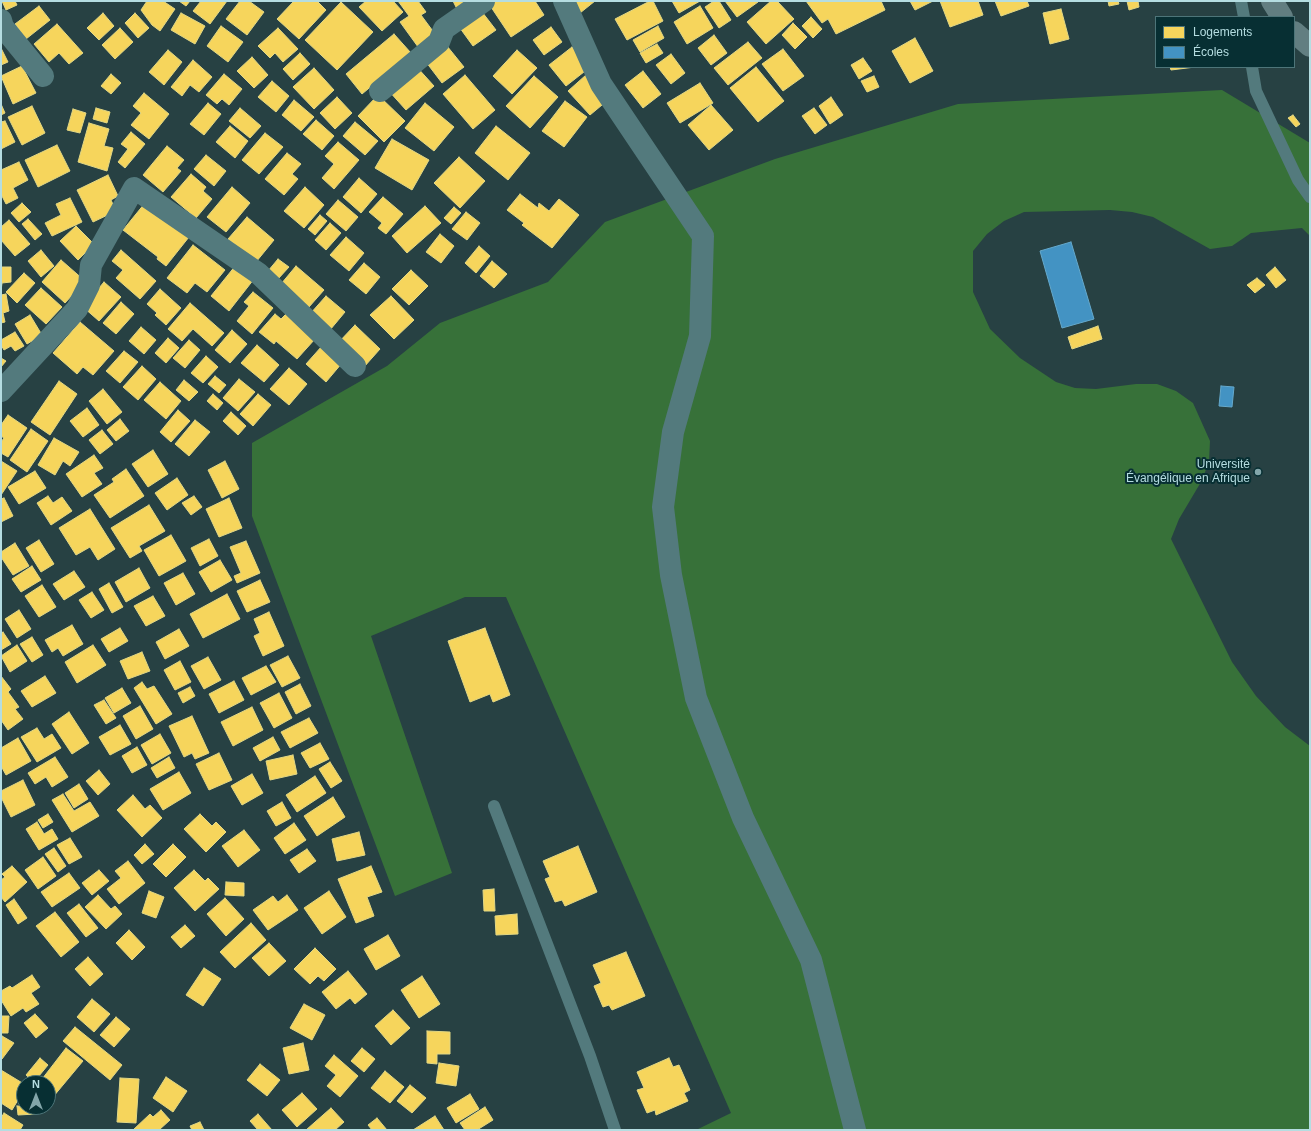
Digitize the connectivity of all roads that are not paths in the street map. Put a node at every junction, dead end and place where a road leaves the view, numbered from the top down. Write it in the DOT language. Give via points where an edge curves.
graph roads {
  1 [pos="484,1"];
  2 [pos="564,1"];
  3 [pos="1241,1"];
  4 [pos="1272,1"];
  5 [pos="1244,16"];
  6 [pos="1281,16"];
  7 [pos="1,20"];
  8 [pos="1295,33"];
  9 [pos="1310,46"];
  10 [pos="1252,68"];
  11 [pos="43,76"];
  12 [pos="380,91"];
  13 [pos="1310,197"];
  14 [pos="354,366"];
  15 [pos="1,391"];
  16 [pos="494,806"];
  17 [pos="614,1130"];
  18 [pos="855,1130"];
  1 -- 12 [label="street" via="444,30 439,42"];
  2 -- 18 [label="street" via="601,84 704,236 700,336 673,432 663,507 671,575 696,698 743,818 811,960"];
  3 -- 5 [label="lane"];
  4 -- 6 [label="highway"];
  7 -- 11 [label="street" via="3,27"];
  8 -- 9 [label="highway"];
  10 -- 13 [label="lane" via="1256,91 1298,180"];
  14 -- 15 [label="street" via="258,273 134,188 91,265 89,285 77,309"];
  16 -- 17 [label="lane" via="590,1056"];
}
